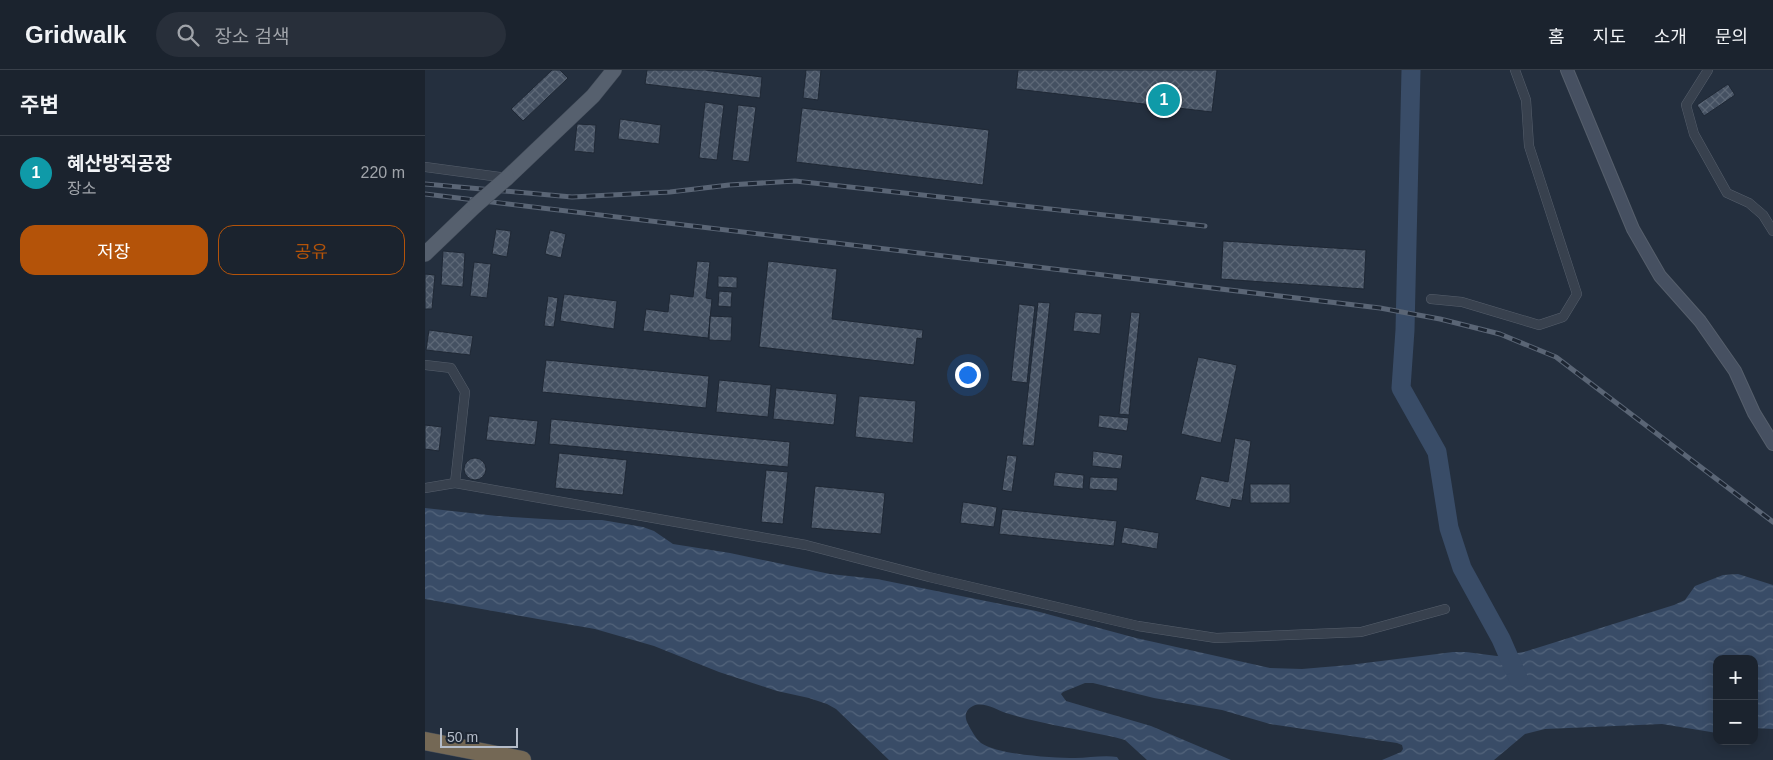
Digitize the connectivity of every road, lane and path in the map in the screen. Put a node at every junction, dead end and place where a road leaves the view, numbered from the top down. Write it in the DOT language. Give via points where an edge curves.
graph roads {
  1 [pos="614,70"];
  2 [pos="1515,70"];
  3 [pos="1567,70"];
  4 [pos="1708,70"];
  5 [pos="425,166"];
  6 [pos="507,178"];
  7 [pos="1773,211"];
  8 [pos="1763,215"];
  9 [pos="1773,231"];
  10 [pos="425,254"];
  11 [pos="1431,300"];
  12 [pos="425,365"];
  13 [pos="1773,444"];
  14 [pos="455,483"];
  15 [pos="425,488"];
  16 [pos="1445,609"];
  17 [pos="425,741"];
  18 [pos="522,760"];
  1 -- 6 [label="main road" via="593,96"];
  2 -- 11 [label="street" via="1526,100 1529,146 1577,294 1563,317 1539,325 1462,302"];
  3 -- 13 [label="main road" via="1633,229 1660,276 1700,321 1735,371"];
  4 -- 8 [label="street" via="1686,105 1694,134 1727,193 1749,203"];
  5 -- 6 [label="street"];
  6 -- 10 [label="main road, bridge"];
  7 -- 8 [label="street"];
  8 -- 9 [label="street"];
  12 -- 14 [label="street" via="451,368 465,392"];
  14 -- 15 [label="street"];
  14 -- 16 [label="street" via="806,545 1138,626 1216,638 1361,632"];
  17 -- 18 [label="highway"];
}
